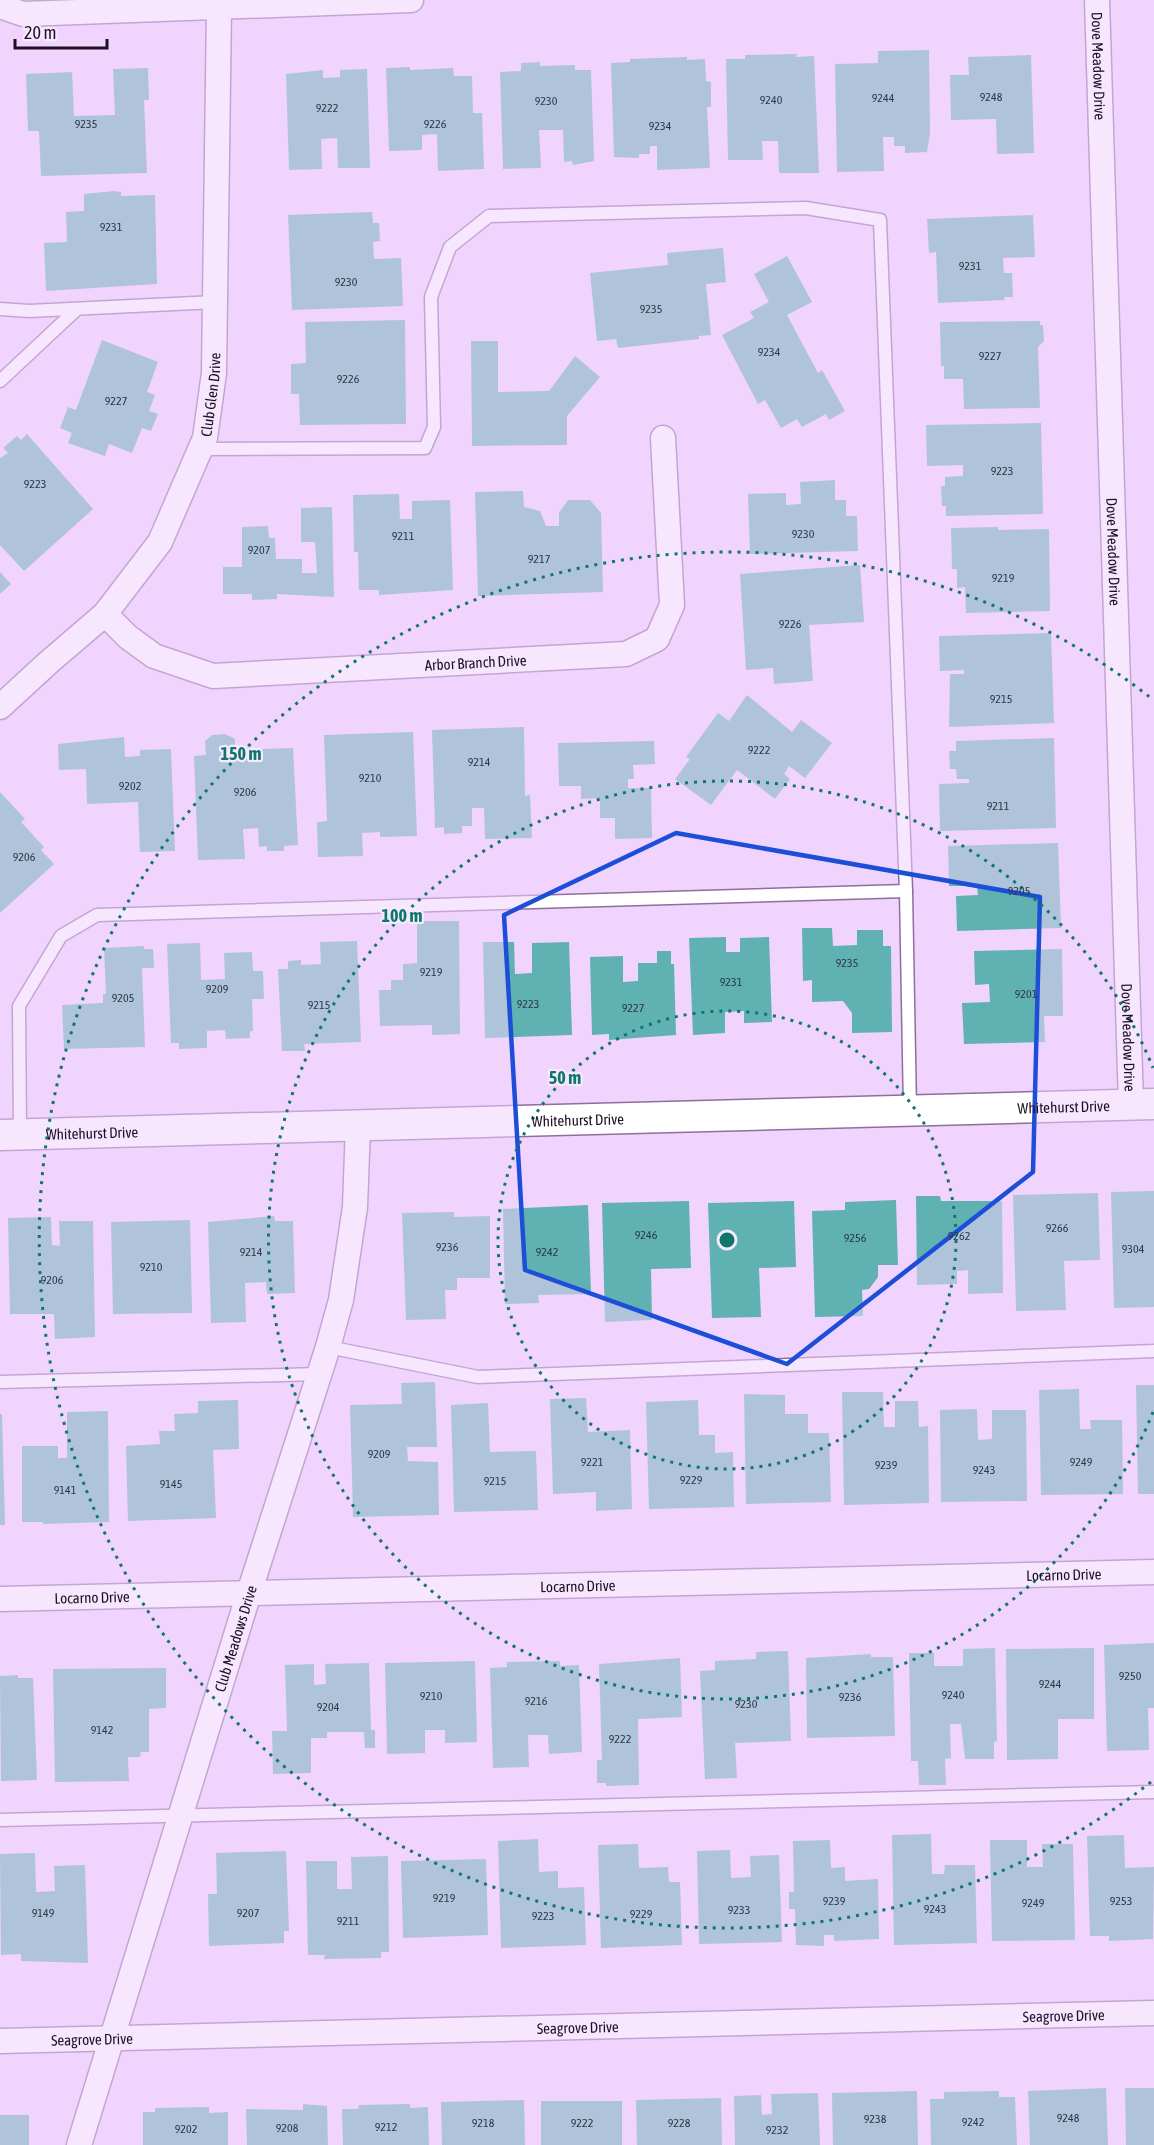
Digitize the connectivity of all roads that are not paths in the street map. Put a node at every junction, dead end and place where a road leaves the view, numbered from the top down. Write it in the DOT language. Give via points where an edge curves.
graph roads {
  1 [pos="411,0"];
  2 [pos="1097,0"];
  3 [pos="0,6"];
  4 [pos="219,7"];
  5 [pos="215,302"];
  6 [pos="0,309"];
  7 [pos="77,309"];
  8 [pos="0,381"];
  9 [pos="663,438"];
  10 [pos="201,449"];
  11 [pos="105,614"];
  12 [pos="0,708"];
  13 [pos="906,891"];
  14 [pos="1142,1104"];
  15 [pos="910,1110"];
  16 [pos="358,1126"];
  17 [pos="10,1135"];
  18 [pos="328,1347"];
  19 [pos="1154,1351"];
  20 [pos="320,1374"];
  21 [pos="0,1382"];
  22 [pos="1154,1572"];
  23 [pos="249,1593"];
  24 [pos="0,1599"];
  25 [pos="1154,1792"];
  26 [pos="181,1816"];
  27 [pos="0,1820"];
  28 [pos="1154,2013"];
  29 [pos="112,2038"];
  30 [pos="0,2041"];
  31 [pos="79,2145"];
  1 -- 4 [label="street"];
  2 -- 14 [label="street, Dove Meadow Drive"];
  3 -- 4 [label="street" via="23,14"];
  4 -- 5 [label="street, Club Glen Drive"];
  5 -- 7 [label="lane"];
  5 -- 10 [label="street, Club Glen Drive" via="214,373"];
  6 -- 7 [label="lane"];
  7 -- 8 [label="lane"];
  9 -- 11 [label="street, Arbor Branch Drive" via="672,605 657,639 626,654 213,676 154,656 128,638"];
  10 -- 11 [label="street, Club Glen Drive" via="160,542"];
  10 -- 13 [label="lane" via="425,448 434,427 431,297 450,246 489,216 806,208 880,220"];
  11 -- 12 [label="street, Club Glen Drive"];
  13 -- 15 [label="lane"];
  13 -- 17 [label="lane" via="97,915 61,936 19,1006"];
  14 -- 15 [label="street, Whitehurst Drive"];
  15 -- 16 [label="street, Whitehurst Drive"];
  16 -- 17 [label="street, Whitehurst Drive"];
  16 -- 18 [label="street, Club Meadows Drive" via="355,1207 341,1300"];
  18 -- 19 [label="lane" via="478,1377"];
  18 -- 20 [label="street, Club Meadows Drive"];
  20 -- 21 [label="lane"];
  20 -- 23 [label="street, Club Meadows Drive"];
  22 -- 23 [label="street, Locarno Drive"];
  23 -- 24 [label="street, Locarno Drive"];
  23 -- 26 [label="street, Club Meadows Drive"];
  25 -- 26 [label="lane"];
  26 -- 27 [label="lane"];
  26 -- 29 [label="street, Club Meadows Drive"];
  28 -- 29 [label="street, Seagrove Drive"];
  29 -- 30 [label="street, Seagrove Drive"];
  29 -- 31 [label="street, Club Meadows Drive"];
}
